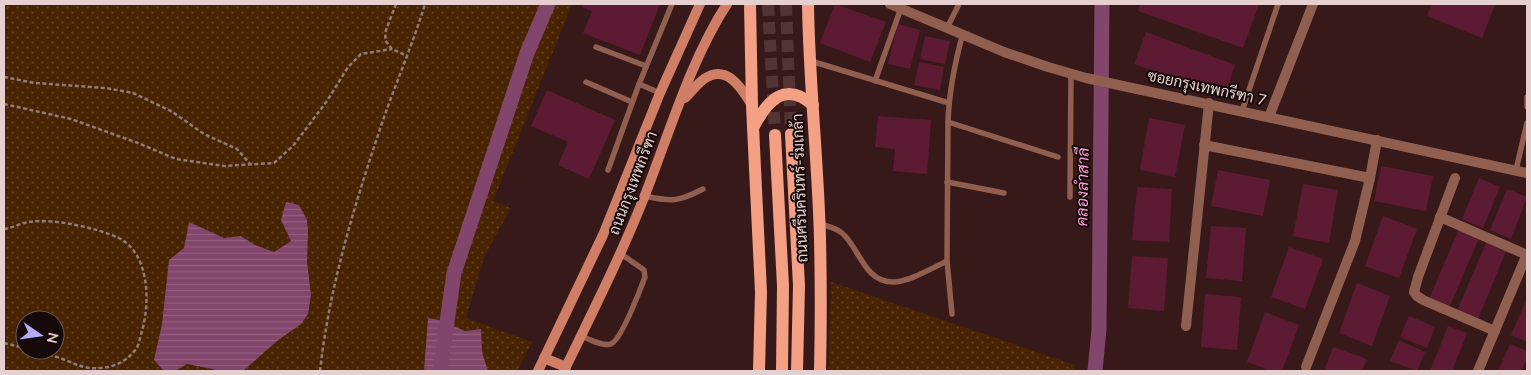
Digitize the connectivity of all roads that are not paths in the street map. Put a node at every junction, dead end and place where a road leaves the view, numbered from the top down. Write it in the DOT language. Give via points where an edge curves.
graph roads {
  1 [pos="672,4"];
  2 [pos="700,4"];
  3 [pos="727,4"];
  4 [pos="750,4"];
  5 [pos="808,4"];
  6 [pos="890,4"];
  7 [pos="959,4"];
  8 [pos="1278,4"];
  9 [pos="1313,4"];
  10 [pos="901,8"];
  11 [pos="947,28"];
  12 [pos="962,33"];
  13 [pos="596,47"];
  14 [pos="809,60"];
  15 [pos="646,66"];
  16 [pos="1071,73"];
  17 [pos="875,81"];
  18 [pos="586,82"];
  19 [pos="639,84"];
  20 [pos="660,93"];
  21 [pos="1527,97"];
  22 [pos="632,102"];
  23 [pos="680,103"];
  24 [pos="949,103"];
  25 [pos="1209,103"];
  26 [pos="813,105"];
  27 [pos="752,106"];
  28 [pos="1527,107"];
  29 [pos="1242,111"];
  30 [pos="1269,117"];
  31 [pos="948,122"];
  32 [pos="1527,123"];
  33 [pos="753,128"];
  34 [pos="792,134"];
  35 [pos="775,135"];
  36 [pos="1377,140"];
  37 [pos="1204,145"];
  38 [pos="1058,157"];
  39 [pos="608,170"];
  40 [pos="1516,170"];
  41 [pos="1527,173"];
  42 [pos="1370,178"];
  43 [pos="1455,178"];
  44 [pos="948,182"];
  45 [pos="703,189"];
  46 [pos="1004,193"];
  47 [pos="645,196"];
  48 [pos="1070,197"];
  49 [pos="1440,217"];
  50 [pos="819,224"];
  51 [pos="621,254"];
  52 [pos="1527,255"];
  53 [pos="947,261"];
  54 [pos="952,314"];
  55 [pos="1186,326"];
  56 [pos="1495,331"];
  57 [pos="581,336"];
  58 [pos="544,358"];
  59 [pos="1306,367"];
  60 [pos="565,369"];
  61 [pos="538,371"];
  62 [pos="759,371"];
  63 [pos="782,371"];
  64 [pos="797,371"];
  65 [pos="820,371"];
  66 [pos="1478,371"];
  1 -- 15 [label="lane"];
  2 -- 20 [label="main road, ถนนกรุงเทพกรีฑา"];
  3 -- 23 [label="main road, ถนนกรุงเทพกรีฑา"];
  4 -- 27 [label="main road"];
  5 -- 14 [label="main road, ถนนศรีนครินทร์-ร่มเกล้า"];
  6 -- 10 [label="street, ซอยกรุงเทพกรีฑา 7"];
  7 -- 11 [label="lane"];
  8 -- 29 [label="lane"];
  9 -- 30 [label="street"];
  10 -- 11 [label="street, ซอยกรุงเทพกรีฑา 7"];
  10 -- 17 [label="lane"];
  11 -- 12 [label="street, ซอยกรุงเทพกรีฑา 7"];
  12 -- 16 [label="street, ซอยกรุงเทพกรีฑา 7" via="1004,52"];
  12 -- 24 [label="lane"];
  13 -- 15 [label="lane"];
  14 -- 17 [label="lane"];
  14 -- 26 [label="main road, ถนนศรีนครินทร์-ร่มเกล้า"];
  15 -- 19 [label="lane"];
  16 -- 25 [label="street, ซอยกรุงเทพกรีฑา 7"];
  16 -- 48 [label="lane"];
  17 -- 24 [label="lane"];
  18 -- 22 [label="lane"];
  19 -- 20 [label="lane"];
  19 -- 22 [label="lane"];
  20 -- 58 [label="main road, ถนนกรุงเทพกรีฑา" via="603,235"];
  21 -- 28 [label="lane"];
  22 -- 39 [label="lane"];
  23 -- 27 [label="main road" via="705,78 720,74 733,79"];
  23 -- 47 [label="main road, ถนนกรุงเทพกรีฑา"];
  24 -- 31 [label="lane"];
  25 -- 29 [label="street, ซอยกรุงเทพกรีฑา 7"];
  25 -- 37 [label="street"];
  26 -- 33 [label="main road" via="801,96 778,97 762,110"];
  26 -- 50 [label="main road, ถนนศรีนครินทร์-ร่มเกล้า"];
  27 -- 33 [label="main road"];
  29 -- 30 [label="street, ซอยกรุงเทพกรีฑา 7"];
  30 -- 36 [label="street, ซอยกรุงเทพกรีฑา 7"];
  31 -- 38 [label="lane"];
  31 -- 44 [label="lane"];
  32 -- 40 [label="lane"];
  33 -- 62 [label="main road" via="761,292"];
  34 -- 64 [label="main road, ถนนศรีนครินทร์-ร่มเกล้า" via="799,286"];
  35 -- 63 [label="main road, ถนนศรีนครินทร์-ร่มเกล้า" via="783,286"];
  36 -- 40 [label="street, ซอยกรุงเทพกรีฑา 7"];
  36 -- 42 [label="street"];
  37 -- 42 [label="street"];
  37 -- 55 [label="street"];
  40 -- 41 [label="street, ซอยกรุงเทพกรีฑา 7"];
  42 -- 59 [label="street" via="1355,241"];
  43 -- 49 [label="street"];
  44 -- 46 [label="lane"];
  44 -- 53 [label="lane"];
  45 -- 47 [label="lane" via="684,199 668,201"];
  47 -- 51 [label="main road, ถนนกรุงเทพกรีฑา"];
  49 -- 52 [label="street"];
  49 -- 56 [label="street" via="1414,292 1423,300"];
  50 -- 53 [label="lane" via="840,231 865,266 882,280 893,282 913,277"];
  50 -- 65 [label="main road, ถนนศรีนครินทร์-ร่มเกล้า"];
  51 -- 57 [label="main road, ถนนกรุงเทพกรีฑา"];
  51 -- 57 [label="lane" via="644,270 645,277 620,336 606,344"];
  52 -- 56 [label="street"];
  53 -- 54 [label="lane"];
  56 -- 66 [label="street"];
  57 -- 60 [label="main road, ถนนกรุงเทพกรีฑา"];
  58 -- 60 [label="main road"];
  58 -- 61 [label="main road, ถนนกรุงเทพกรีฑา"];
}
